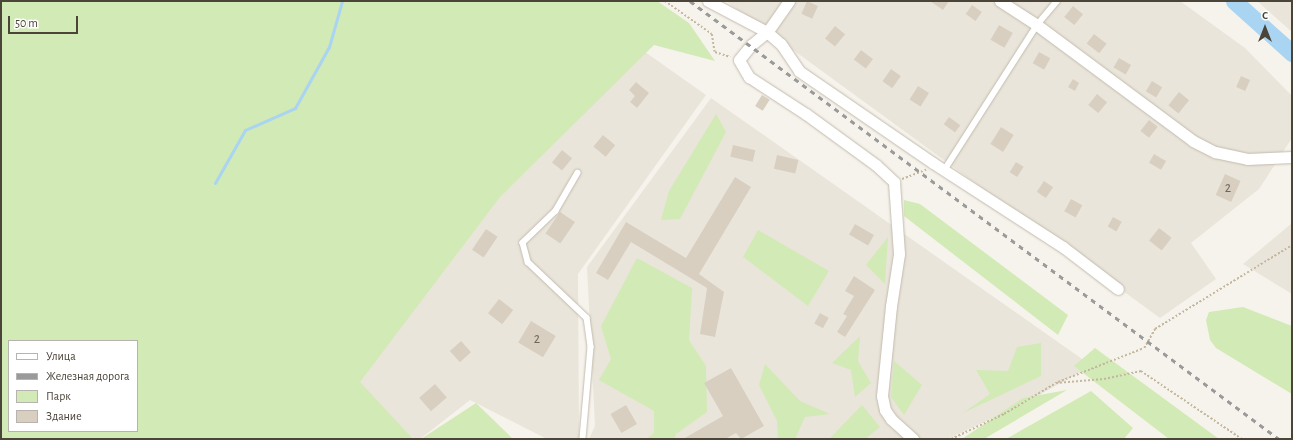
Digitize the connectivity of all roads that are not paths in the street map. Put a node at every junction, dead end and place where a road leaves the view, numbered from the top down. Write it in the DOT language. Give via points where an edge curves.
graph roads {
  1 [pos="708,1"];
  2 [pos="789,1"];
  3 [pos="1000,1"];
  4 [pos="1057,1"];
  5 [pos="1037,25"];
  6 [pos="768,32"];
  7 [pos="1292,157"];
  8 [pos="945,169"];
  9 [pos="578,173"];
  10 [pos="1118,289"];
  11 [pos="583,439"];
  12 [pos="913,439"];
  1 -- 6 [label="street"];
  2 -- 6 [label="street"];
  3 -- 5 [label="street"];
  4 -- 5 [label="lane"];
  5 -- 7 [label="street" via="1193,141 1215,152 1247,159"];
  5 -- 8 [label="lane"];
  6 -- 8 [label="street" via="781,44 799,71"];
  6 -- 12 [label="street" via="751,45 739,60 749,77 844,142 894,182 899,254 882,396 890,419"];
  8 -- 10 [label="street" via="1062,247"];
  9 -- 11 [label="lane" via="556,211 522,243 528,262 587,318 591,347"];
}
